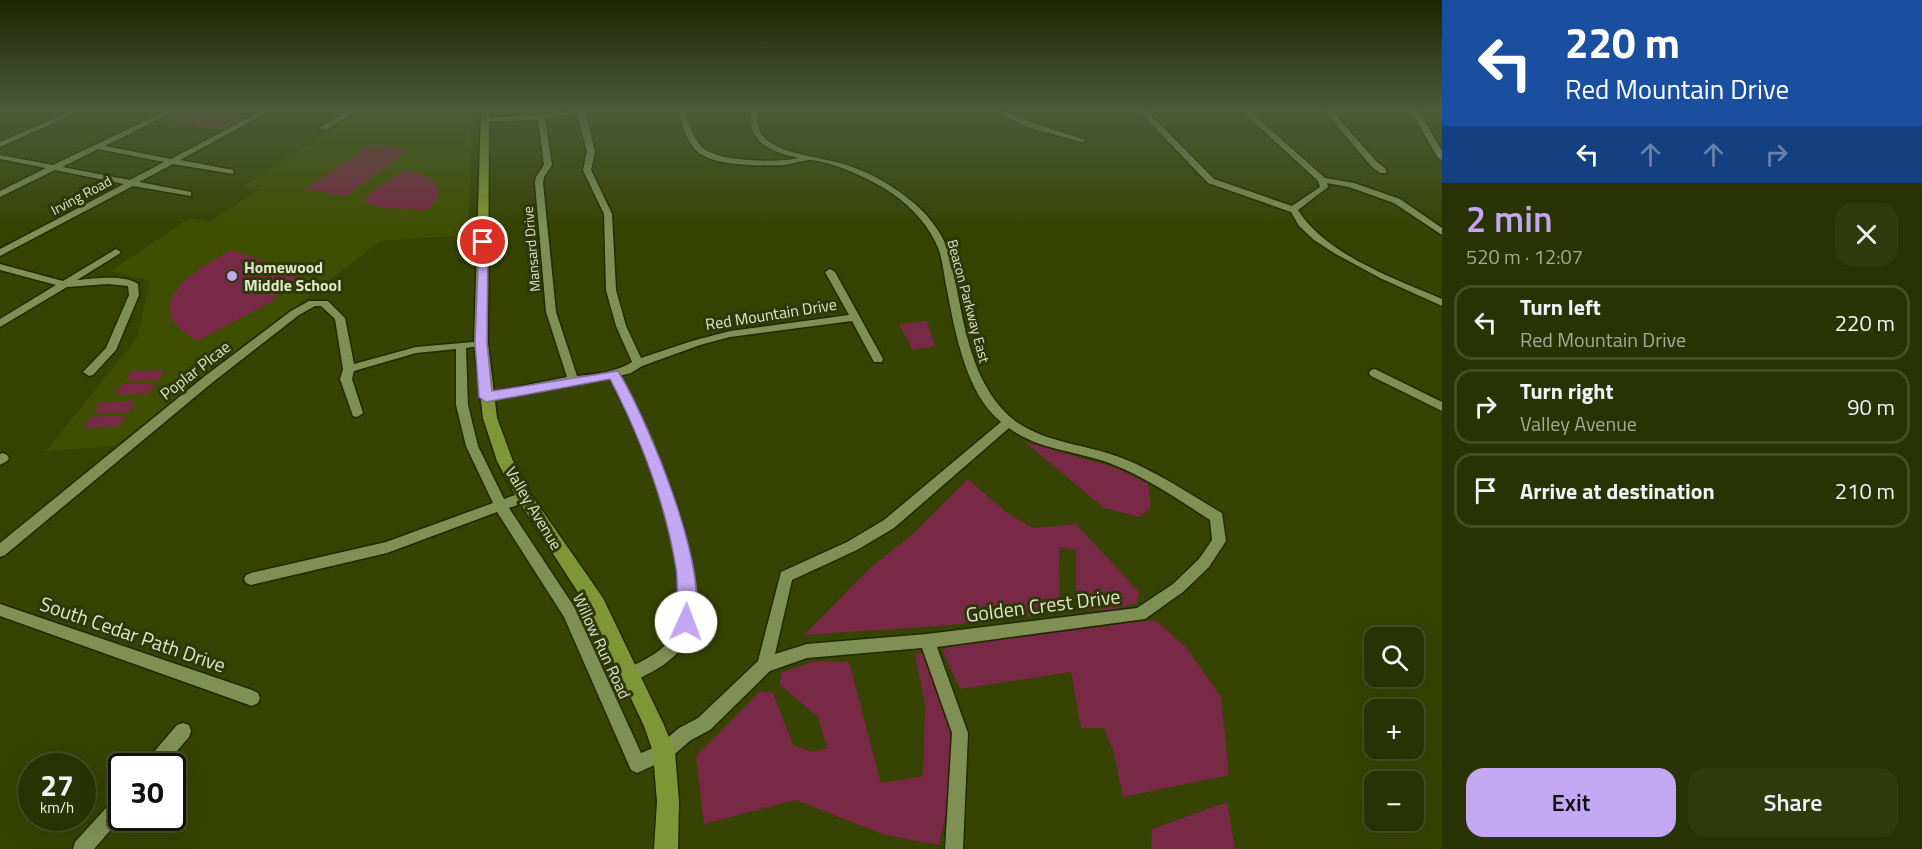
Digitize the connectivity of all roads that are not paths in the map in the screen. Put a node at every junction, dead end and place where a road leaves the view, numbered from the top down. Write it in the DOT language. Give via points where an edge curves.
graph roads {
  1 [pos="94,149"];
  2 [pos="106,149"];
  3 [pos="195,149"];
  4 [pos="484,149"];
  5 [pos="546,149"];
  6 [pos="590,149"];
  7 [pos="699,149"];
  8 [pos="779,149"];
  9 [pos="1179,149"];
  10 [pos="1287,149"];
  11 [pos="1362,149"];
  12 [pos="805,156"];
  13 [pos="0,157"];
  14 [pos="171,161"];
  15 [pos="54,168"];
  16 [pos="1383,171"];
  17 [pos="230,172"];
  18 [pos="1322,180"];
  19 [pos="131,183"];
  20 [pos="0,194"];
  21 [pos="188,194"];
  22 [pos="1294,210"];
  23 [pos="1442,232"];
  24 [pos="116,252"];
  25 [pos="0,253"];
  26 [pos="0,267"];
  27 [pos="830,272"];
  28 [pos="65,284"];
  29 [pos="1442,303"];
  30 [pos="853,318"];
  31 [pos="0,324"];
  32 [pos="481,343"];
  33 [pos="461,346"];
  34 [pos="878,360"];
  35 [pos="638,363"];
  36 [pos="349,369"];
  37 [pos="89,372"];
  38 [pos="1375,373"];
  39 [pos="613,374"];
  40 [pos="573,380"];
  41 [pos="486,397"];
  42 [pos="1442,408"];
  43 [pos="357,413"];
  44 [pos="1009,422"];
  45 [pos="524,497"];
  46 [pos="501,507"];
  47 [pos="1217,517"];
  48 [pos="0,551"];
  49 [pos="251,579"];
  50 [pos="0,610"];
  51 [pos="927,641"];
  52 [pos="765,665"];
  53 [pos="630,675"];
  54 [pos="252,698"];
  55 [pos="183,731"];
  56 [pos="664,752"];
  57 [pos="164,753"];
  58 [pos="637,764"];
  59 [pos="108,819"];
  60 [pos="82,849"];
  61 [pos="666,849"];
  62 [pos="954,849"];
  1 -- 15 [label="street"];
  2 -- 14 [label="street"];
  3 -- 14 [label="street, Irving Road"];
  4 -- 32 [label="main road, Valley Avenue"];
  5 -- 40 [label="street, Mansard Drive" via="548,165 539,183 546,279 551,312"];
  6 -- 35 [label="street" via="587,170 608,214 611,290 621,326"];
  7 -- 12 [label="street" via="711,158 785,162"];
  8 -- 12 [label="street, Beacon Parkway East"];
  9 -- 22 [label="street" via="1211,181"];
  10 -- 18 [label="street"];
  11 -- 16 [label="street"];
  12 -- 44 [label="street, Beacon Parkway East" via="872,178 924,215 944,251 969,361 989,401"];
  13 -- 15 [label="street"];
  14 -- 17 [label="street"];
  14 -- 19 [label="street, Irving Road"];
  15 -- 19 [label="street"];
  15 -- 20 [label="street"];
  18 -- 22 [label="street" via="1324,187 1319,194 1300,201"];
  18 -- 23 [label="street" via="1351,185 1397,201"];
  19 -- 21 [label="street"];
  19 -- 25 [label="street, Irving Road"];
  22 -- 29 [label="street" via="1307,227 1340,253"];
  24 -- 28 [label="street"];
  26 -- 28 [label="street"];
  27 -- 30 [label="street"];
  28 -- 31 [label="street"];
  28 -- 37 [label="street" via="124,281 135,288 111,350"];
  30 -- 34 [label="street"];
  30 -- 35 [label="street, Red Mountain Drive" via="730,334"];
  32 -- 33 [label="street"];
  32 -- 41 [label="main road, Valley Avenue"];
  33 -- 36 [label="street" via="416,350"];
  33 -- 46 [label="street, Willow Run Road" via="462,405 472,446"];
  35 -- 39 [label="street, Red Mountain Drive"];
  36 -- 43 [label="street" via="346,379"];
  36 -- 48 [label="street, Poplar Plcae" via="340,318 324,303 313,303 295,313"];
  38 -- 42 [label="street"];
  39 -- 40 [label="street, Red Mountain Drive"];
  39 -- 53 [label="street" via="661,476 688,596 686,622 676,643 662,659"];
  40 -- 41 [label="street, Red Mountain Drive"];
  41 -- 45 [label="main road, Valley Avenue" via="506,461"];
  44 -- 47 [label="street, Beacon Parkway East" via="1031,436 1135,468"];
  44 -- 52 [label="street" via="888,524 830,557 786,576"];
  45 -- 46 [label="street"];
  45 -- 53 [label="main road, Valley Avenue" via="596,604"];
  46 -- 49 [label="street" via="387,547"];
  46 -- 58 [label="street, Willow Run Road" via="570,613"];
  47 -- 51 [label="street, Golden Crest Drive" via="1219,541 1204,562 1178,588 1140,614"];
  50 -- 54 [label="street, South Cedar Path Drive"];
  51 -- 52 [label="street, Golden Crest Drive" via="807,651"];
  51 -- 62 [label="street" via="960,733"];
  52 -- 56 [label="street, Golden Crest Drive" via="704,724"];
  53 -- 56 [label="main road, Valley Avenue"];
  55 -- 57 [label="street"];
  56 -- 58 [label="street, Golden Crest Drive"];
  56 -- 61 [label="main road, Valley Avenue"];
  59 -- 60 [label="street"];
}
